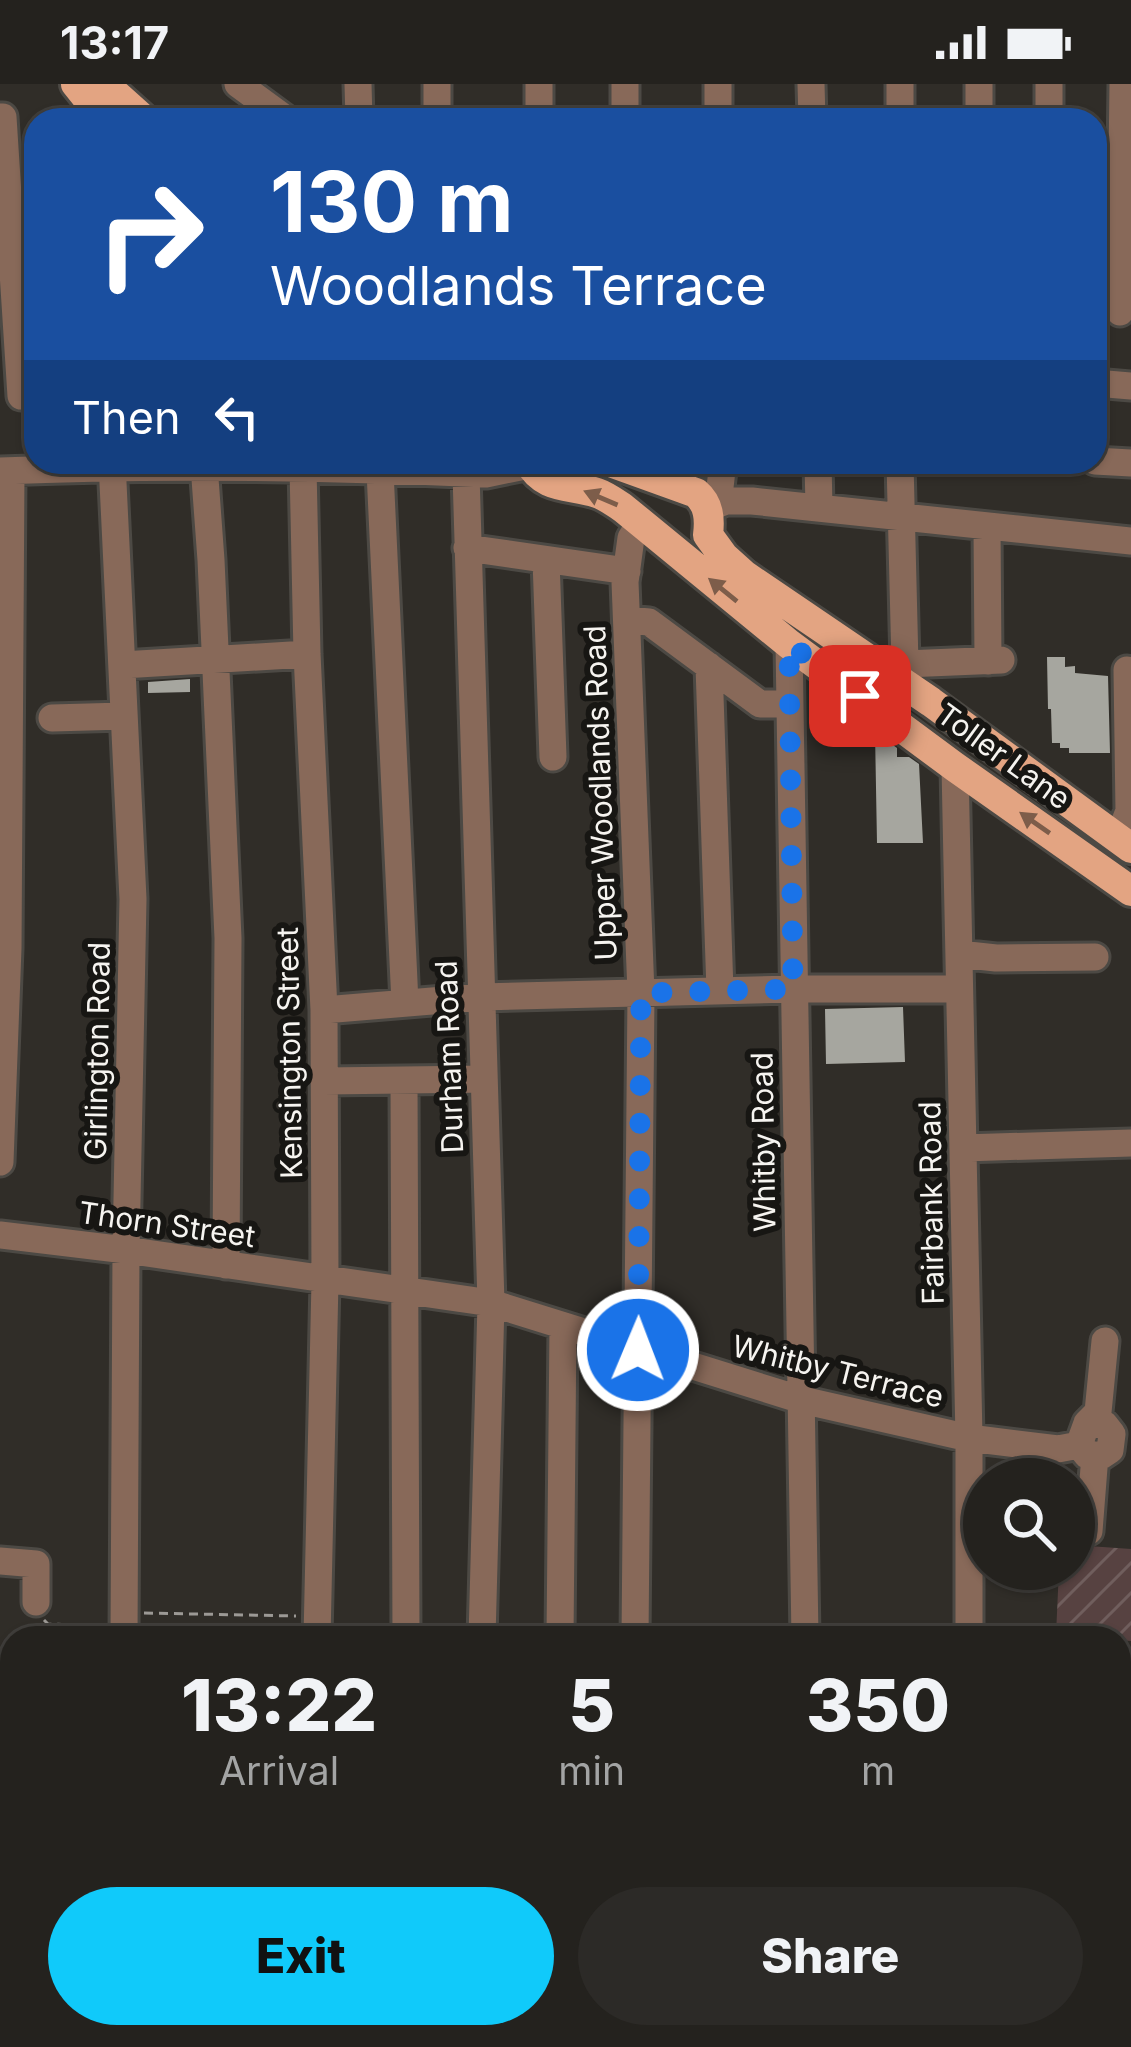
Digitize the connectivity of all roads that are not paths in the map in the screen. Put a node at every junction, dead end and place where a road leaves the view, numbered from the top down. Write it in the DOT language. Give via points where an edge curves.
graph roads {
  1 [pos="76,84"];
  2 [pos="238,84"];
  3 [pos="1123,84"];
  4 [pos="113,108"];
  5 [pos="271,108"];
  6 [pos="0,117"];
  7 [pos="1115,312"];
  8 [pos="19,396"];
  9 [pos="5,471"];
  10 [pos="112,474"];
  11 [pos="205,474"];
  12 [pos="303,474"];
  13 [pos="380,474"];
  14 [pos="466,474"];
  15 [pos="535,474"];
  16 [pos="648,474"];
  17 [pos="720,474"];
  18 [pos="818,474"];
  19 [pos="900,474"];
  20 [pos="819,508"];
  21 [pos="711,516"];
  22 [pos="902,518"];
  23 [pos="640,524"];
  24 [pos="987,526"];
  25 [pos="1131,541"];
  26 [pos="666,544"];
  27 [pos="467,548"];
  28 [pos="546,560"];
  29 [pos="627,571"];
  30 [pos="627,620"];
  31 [pos="798,631"];
  32 [pos="307,654"];
  33 [pos="215,660"];
  34 [pos="122,665"];
  35 [pos="709,666"];
  36 [pos="1127,670"];
  37 [pos="902,671"];
  38 [pos="789,704"];
  39 [pos="124,716"];
  40 [pos="52,718"];
  41 [pos="973,733"];
  42 [pos="553,757"];
  43 [pos="1130,758"];
  44 [pos="956,767"];
  45 [pos="1124,844"];
  46 [pos="1099,868"];
  47 [pos="1131,891"];
  48 [pos="959,954"];
  49 [pos="1095,956"];
  50 [pos="793,989"];
  51 [pos="959,989"];
  52 [pos="720,991"];
  53 [pos="641,993"];
  54 [pos="480,997"];
  55 [pos="405,1003"];
  56 [pos="324,1010"];
  57 [pos="483,1079"];
  58 [pos="404,1080"];
  59 [pos="325,1082"];
  60 [pos="1131,1143"];
  61 [pos="963,1148"];
  62 [pos="0,1162"];
  63 [pos="0,1235"];
  64 [pos="126,1250"];
  65 [pos="226,1265"];
  66 [pos="325,1281"];
  67 [pos="405,1292"];
  68 [pos="491,1303"];
  69 [pos="563,1326"];
  70 [pos="1106,1341"];
  71 [pos="638,1350"];
  72 [pos="802,1400"];
  73 [pos="969,1438"];
  74 [pos="1080,1443"];
  75 [pos="1082,1458"];
  76 [pos="0,1562"];
  77 [pos="36,1602"];
  78 [pos="124,1626"];
  79 [pos="317,1626"];
  80 [pos="406,1626"];
  81 [pos="482,1626"];
  82 [pos="560,1626"];
  83 [pos="635,1626"];
  84 [pos="805,1626"];
  85 [pos="969,1626"];
  1 -- 4 [label="main road"];
  2 -- 5 [label="street"];
  3 -- 7 [label="street"];
  6 -- 8 [label="street"];
  9 -- 62 [label="street" via="8,949"];
  10 -- 34 [label="street, Girlington Road"];
  11 -- 33 [label="street"];
  12 -- 32 [label="street, Kensington Street"];
  13 -- 55 [label="street"];
  14 -- 27 [label="street, Durham Road"];
  23 -- 15 [label="main road, Toller Lane, one-way" via="605,496"];
  16 -- 21 [label="main road, Toller Lane" via="701,496"];
  17 -- 21 [label="street"];
  18 -- 20 [label="street"];
  19 -- 22 [label="street"];
  20 -- 21 [label="street" via="737,500"];
  20 -- 22 [label="street"];
  21 -- 26 [label="main road" via="701,544"];
  21 -- 31 [label="main road, Toller Lane" via="733,566"];
  22 -- 24 [label="street"];
  22 -- 37 [label="street"];
  23 -- 26 [label="main road, Toller Lane"];
  23 -- 29 [label="street, Upper Woodlands Road"];
  24 -- 25 [label="street"];
  24 -- 37 [label="street" via="995,660"];
  31 -- 26 [label="main road, Toller Lane, one-way"];
  27 -- 28 [label="street"];
  27 -- 54 [label="street, Durham Road"];
  28 -- 29 [label="street"];
  28 -- 42 [label="street"];
  29 -- 30 [label="street, Upper Woodlands Road"];
  30 -- 35 [label="street" via="649,622"];
  30 -- 53 [label="street, Upper Woodlands Road"];
  31 -- 37 [label="main road, Toller Lane"];
  31 -- 38 [label="street, Whitby Road"];
  31 -- 44 [label="main road, Toller Lane"];
  32 -- 33 [label="street"];
  32 -- 56 [label="street, Kensington Street"];
  33 -- 34 [label="street"];
  33 -- 65 [label="street" via="228,938"];
  34 -- 39 [label="street, Girlington Road"];
  35 -- 38 [label="street" via="760,704"];
  35 -- 52 [label="street"];
  36 -- 43 [label="street"];
  37 -- 41 [label="main road, Toller Lane"];
  38 -- 50 [label="street, Whitby Road"];
  39 -- 40 [label="street"];
  39 -- 64 [label="street, Girlington Road" via="133,899"];
  41 -- 44 [label="main road"];
  41 -- 45 [label="main road, Toller Lane"];
  43 -- 45 [label="street"];
  46 -- 44 [label="main road, Toller Lane, one-way"];
  44 -- 48 [label="street, Fairbank Road"];
  45 -- 46 [label="main road"];
  46 -- 47 [label="main road, Toller Lane"];
  48 -- 49 [label="street"];
  48 -- 51 [label="street, Fairbank Road"];
  50 -- 51 [label="street"];
  50 -- 52 [label="street"];
  50 -- 72 [label="street, Whitby Road"];
  51 -- 61 [label="street, Fairbank Road"];
  52 -- 53 [label="street"];
  53 -- 54 [label="street"];
  53 -- 71 [label="street, Upper Woodlands Road"];
  54 -- 55 [label="street"];
  54 -- 57 [label="street, Durham Road"];
  55 -- 56 [label="street"];
  56 -- 59 [label="street, Kensington Street"];
  57 -- 58 [label="street"];
  57 -- 68 [label="street, Durham Road"];
  58 -- 59 [label="street"];
  58 -- 67 [label="street"];
  59 -- 66 [label="street, Kensington Street"];
  60 -- 61 [label="street"];
  61 -- 73 [label="street, Fairbank Road"];
  63 -- 64 [label="street, Thorn Street"];
  64 -- 65 [label="street, Thorn Street"];
  64 -- 78 [label="street, Girlington Road"];
  65 -- 66 [label="street, Thorn Street"];
  66 -- 67 [label="street, Whitby Terrace"];
  66 -- 79 [label="street, Kensington Street"];
  67 -- 68 [label="street, Whitby Terrace"];
  67 -- 80 [label="street"];
  68 -- 69 [label="street, Whitby Terrace"];
  68 -- 81 [label="street, Durham Road"];
  69 -- 71 [label="street, Whitby Terrace"];
  69 -- 82 [label="street"];
  70 -- 74 [label="street" via="1098,1412"];
  71 -- 72 [label="street, Whitby Terrace"];
  71 -- 83 [label="street, Upper Woodlands Road"];
  72 -- 73 [label="street, Whitby Terrace"];
  72 -- 84 [label="street, Whitby Road"];
  73 -- 74 [label="street, Whitby Terrace"];
  73 -- 85 [label="street, Fairbank Road"];
  74 -- 75 [label="street"];
  76 -- 77 [label="street" via="36,1564"];
}
